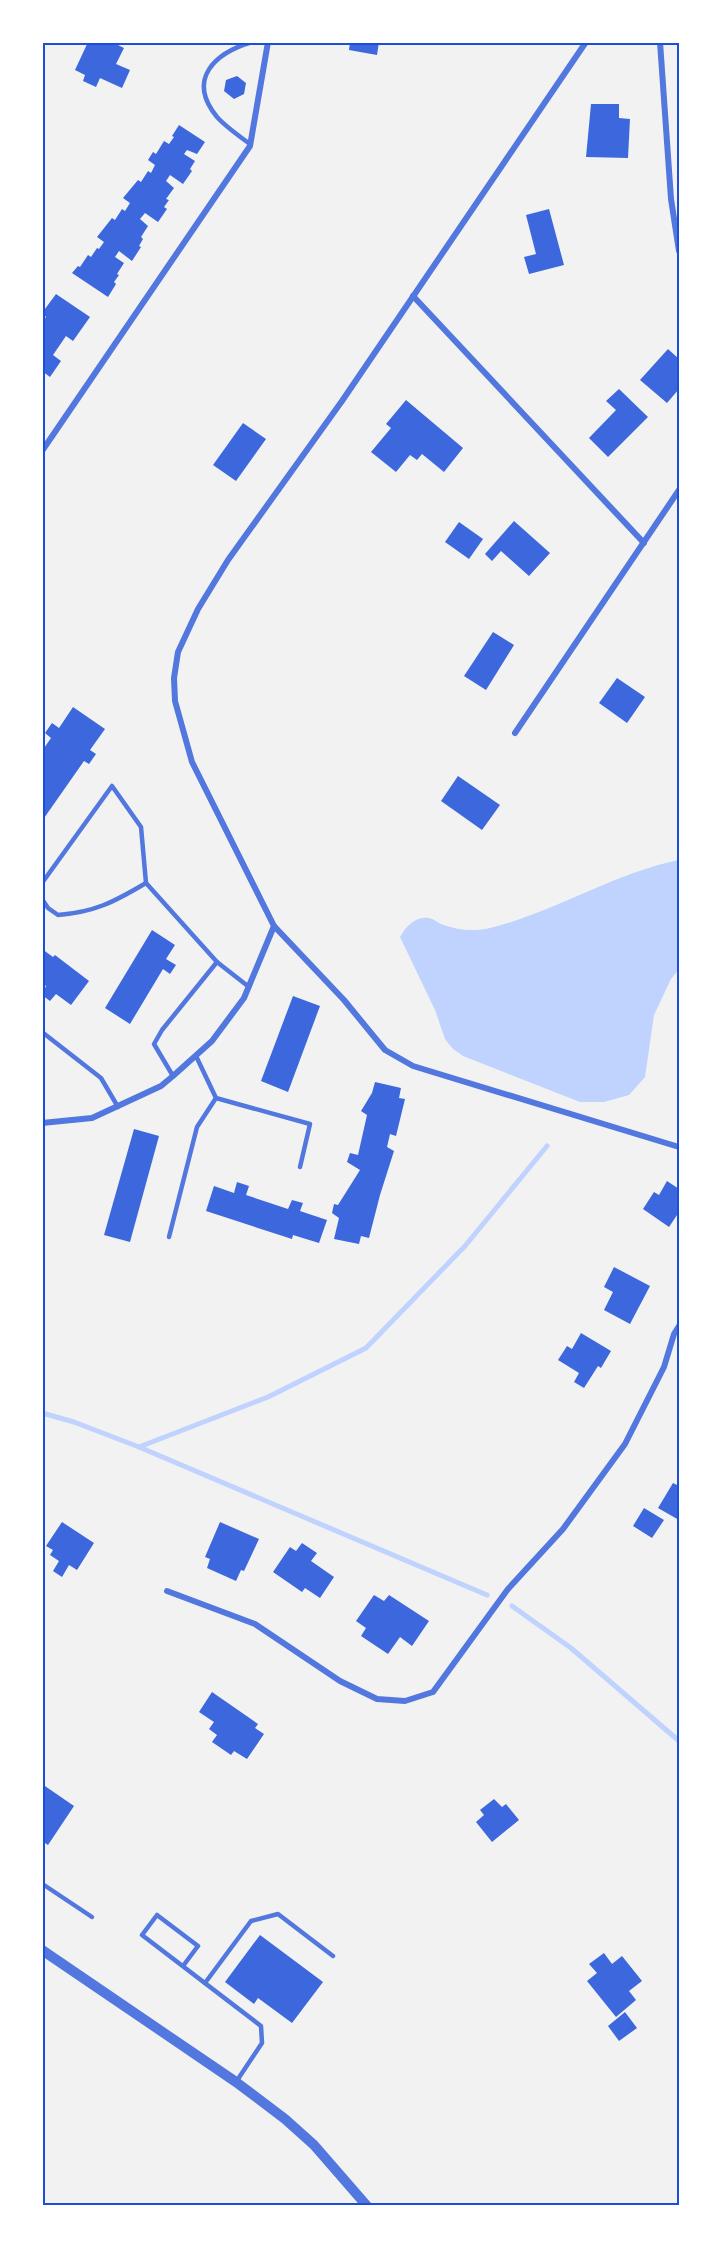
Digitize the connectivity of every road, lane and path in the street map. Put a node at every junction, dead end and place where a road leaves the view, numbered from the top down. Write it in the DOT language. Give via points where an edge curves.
graph roads {
  1 [pos="252,42"];
  2 [pos="268,42"];
  3 [pos="586,42"];
  4 [pos="660,42"];
  5 [pos="250,144"];
  6 [pos="679,251"];
  7 [pos="413,296"];
  8 [pos="42,451"];
  9 [pos="679,490"];
  10 [pos="644,543"];
  11 [pos="515,734"];
  12 [pos="146,883"];
  13 [pos="42,884"];
  14 [pos="42,899"];
  15 [pos="274,926"];
  16 [pos="217,962"];
  17 [pos="249,987"];
  18 [pos="42,1032"];
  19 [pos="196,1056"];
  20 [pos="173,1076"];
  21 [pos="216,1098"];
  22 [pos="117,1107"];
  23 [pos="42,1123"];
  24 [pos="679,1147"];
  25 [pos="300,1167"];
  26 [pos="169,1237"];
  27 [pos="679,1326"];
  28 [pos="167,1591"];
  29 [pos="43,1886"];
  30 [pos="92,1917"];
  31 [pos="42,1950"];
  32 [pos="333,1956"];
  33 [pos="183,1966"];
  34 [pos="205,1983"];
  35 [pos="236,2082"];
  36 [pos="362,2205"];
  1 -- 5 [label="lane" via="232,48 216,59 204,81 206,101 218,118"];
  2 -- 5 [label="street"];
  3 -- 7 [label="street"];
  4 -- 6 [label="street" via="671,199"];
  5 -- 8 [label="street"];
  7 -- 10 [label="street"];
  7 -- 15 [label="street" via="228,560 178,652 175,701 192,762"];
  9 -- 10 [label="street"];
  10 -- 11 [label="street"];
  12 -- 13 [label="lane" via="141,827 112,786"];
  12 -- 14 [label="lane" via="114,902 81,913 58,915"];
  12 -- 16 [label="lane"];
  15 -- 17 [label="street"];
  15 -- 24 [label="street" via="385,1050 413,1066"];
  16 -- 17 [label="lane"];
  16 -- 20 [label="lane" via="154,1044"];
  17 -- 19 [label="street" via="212,1041"];
  18 -- 22 [label="lane" via="101,1078"];
  19 -- 20 [label="street"];
  19 -- 21 [label="lane"];
  20 -- 22 [label="street"];
  21 -- 25 [label="lane" via="310,1124"];
  21 -- 26 [label="lane" via="197,1127"];
  22 -- 23 [label="street" via="92,1118"];
  27 -- 28 [label="street" via="659,1377 625,1444 563,1529 508,1589 433,1692 405,1701 377,1699 340,1680 255,1624"];
  29 -- 30 [label="lane"];
  31 -- 35 [label="street"];
  32 -- 34 [label="lane" via="278,1914 251,1922"];
  33 -- 33 [label="lane" via="142,1935 157,1915 198,1946"];
  33 -- 34 [label="lane"];
  34 -- 35 [label="lane" via="261,2026 262,2043"];
  35 -- 36 [label="street" via="314,2145"];
}
